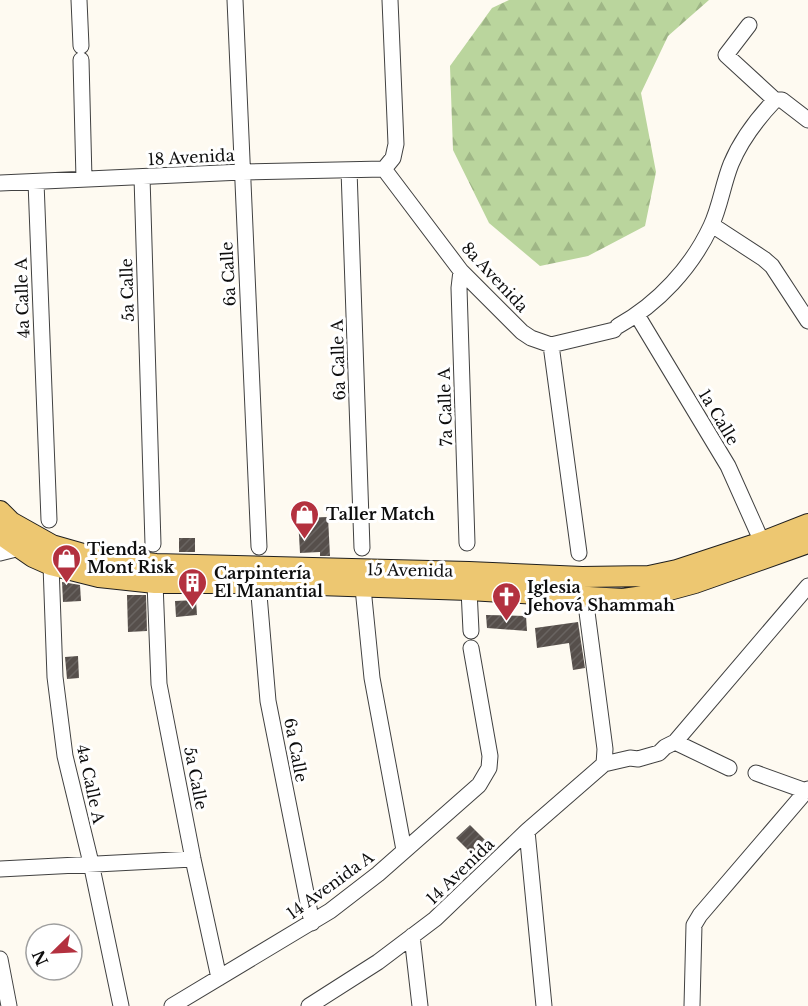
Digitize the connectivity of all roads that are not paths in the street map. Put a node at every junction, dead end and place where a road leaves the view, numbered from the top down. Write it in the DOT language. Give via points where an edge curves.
graph roads {
  1 [pos="79,0"];
  2 [pos="235,0"];
  3 [pos="390,0"];
  4 [pos="749,25"];
  5 [pos="775,100"];
  6 [pos="808,120"];
  7 [pos="384,169"];
  8 [pos="349,170"];
  9 [pos="242,172"];
  10 [pos="142,177"];
  11 [pos="84,179"];
  12 [pos="36,182"];
  13 [pos="0,183"];
  14 [pos="712,225"];
  15 [pos="461,271"];
  16 [pos="637,315"];
  17 [pos="808,321"];
  18 [pos="551,345"];
  19 [pos="49,520"];
  20 [pos="4,522"];
  21 [pos="808,524"];
  22 [pos="762,542"];
  23 [pos="467,543"];
  24 [pos="808,543"];
  25 [pos="153,544"];
  26 [pos="259,547"];
  27 [pos="20,548"];
  28 [pos="362,548"];
  29 [pos="579,553"];
  30 [pos="0,554"];
  31 [pos="51,565"];
  32 [pos="155,583"];
  33 [pos="258,583"];
  34 [pos="808,586"];
  35 [pos="363,588"];
  36 [pos="469,590"];
  37 [pos="585,597"];
  38 [pos="471,631"];
  39 [pos="471,648"];
  40 [pos="670,745"];
  41 [pos="604,764"];
  42 [pos="729,768"];
  43 [pos="756,773"];
  44 [pos="807,790"];
  45 [pos="526,831"];
  46 [pos="404,850"];
  47 [pos="193,859"];
  48 [pos="91,863"];
  49 [pos="0,869"];
  50 [pos="312,923"];
  51 [pos="412,936"];
  52 [pos="0,959"];
  53 [pos="219,978"];
  54 [pos="9,1006"];
  55 [pos="121,1006"];
  56 [pos="172,1006"];
  57 [pos="309,1006"];
  58 [pos="420,1006"];
  59 [pos="544,1006"];
  60 [pos="692,1006"];
  1 -- 11 [label="street"];
  2 -- 9 [label="street, 6a Calle"];
  3 -- 7 [label="street" via="396,144 393,158"];
  4 -- 5 [label="street" via="726,55"];
  5 -- 6 [label="street" via="782,100"];
  5 -- 14 [label="street" via="744,139"];
  7 -- 8 [label="street, 18 Avenida"];
  7 -- 15 [label="street, 8a Avenida"];
  8 -- 9 [label="street, 18 Avenida"];
  8 -- 28 [label="street, 6a Calle A"];
  9 -- 10 [label="street, 18 Avenida"];
  9 -- 26 [label="street, 6a Calle"];
  10 -- 11 [label="street, 18 Avenida"];
  10 -- 25 [label="street, 5a Calle"];
  11 -- 12 [label="street, 18 Avenida"];
  12 -- 13 [label="street, 18 Avenida"];
  12 -- 19 [label="street, 4a Calle A"];
  14 -- 16 [label="street" via="689,266"];
  14 -- 17 [label="street" via="772,266"];
  15 -- 18 [label="street, 8a Avenida" via="522,332"];
  15 -- 23 [label="street, 7a Calle A"];
  16 -- 18 [label="street" via="616,328"];
  16 -- 22 [label="street, 1a Calle" via="728,466"];
  18 -- 29 [label="street"];
  20 -- 22 [label="main road, 15 Avenida" via="52,545 94,557 156,564 582,577 658,574"];
  20 -- 27 [label="main road, 15 Avenida"];
  21 -- 22 [label="main road, 15 Avenida"];
  24 -- 37 [label="main road, 15 Avenida" via="651,595"];
  27 -- 30 [label="street"];
  27 -- 31 [label="main road, 15 Avenida"];
  31 -- 32 [label="main road, 15 Avenida" via="99,577"];
  31 -- 48 [label="street, 4a Calle A" via="59,717"];
  32 -- 33 [label="main road, 15 Avenida"];
  32 -- 47 [label="street, 5a Calle" via="159,684"];
  33 -- 35 [label="main road, 15 Avenida"];
  33 -- 50 [label="street, 6a Calle" via="268,700"];
  34 -- 40 [label="street"];
  35 -- 36 [label="main road, 15 Avenida"];
  35 -- 46 [label="street" via="372,678"];
  36 -- 37 [label="main road, 15 Avenida"];
  36 -- 38 [label="street"];
  37 -- 41 [label="street"];
  39 -- 46 [label="street, 14 Avenida A" via="489,768 479,785"];
  40 -- 41 [label="street, 14 Avenida" via="659,753"];
  40 -- 42 [label="street"];
  41 -- 45 [label="street, 14 Avenida"];
  43 -- 44 [label="street"];
  44 -- 60 [label="street" via="694,925"];
  45 -- 51 [label="street, 14 Avenida" via="435,919"];
  45 -- 59 [label="street"];
  46 -- 50 [label="street, 14 Avenida A"];
  47 -- 48 [label="street"];
  47 -- 53 [label="street, 5a Calle"];
  48 -- 49 [label="street"];
  48 -- 55 [label="street, 4a Calle A"];
  50 -- 53 [label="street, 14 Avenida A"];
  51 -- 57 [label="street, 14 Avenida"];
  51 -- 58 [label="street"];
  52 -- 54 [label="street"];
  53 -- 56 [label="street, 14 Avenida A"];
}
